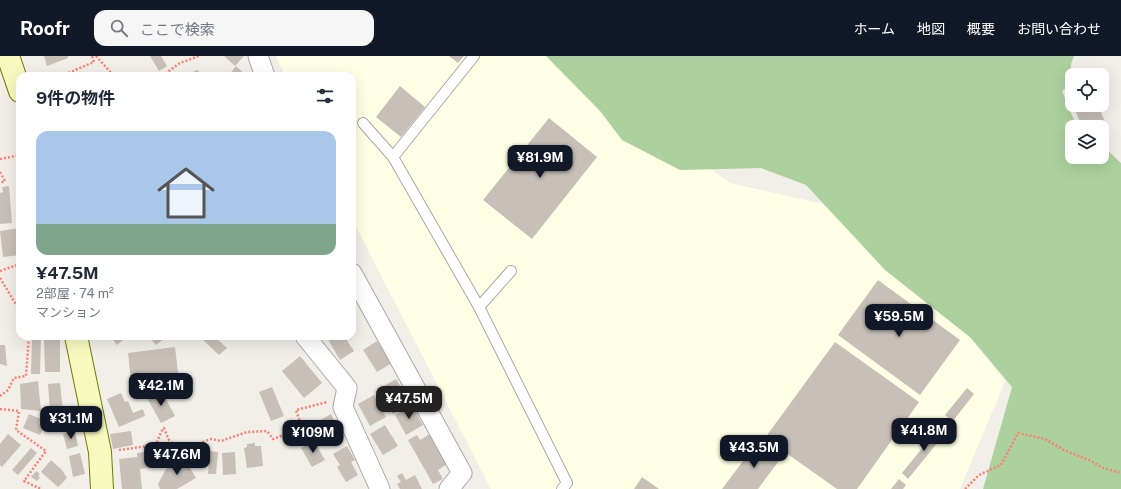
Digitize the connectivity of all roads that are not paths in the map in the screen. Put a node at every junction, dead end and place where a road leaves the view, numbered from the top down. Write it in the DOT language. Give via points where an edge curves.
graph roads {
  1 [pos="8,56"];
  2 [pos="258,56"];
  3 [pos="474,56"];
  4 [pos="264,72"];
  5 [pos="16,80"];
  6 [pos="363,123"];
  7 [pos="393,157"];
  8 [pos="511,271"];
  9 [pos="356,287"];
  10 [pos="479,307"];
  11 [pos="77,340"];
  12 [pos="308,340"];
  13 [pos="102,489"];
  14 [pos="380,489"];
  15 [pos="449,489"];
  16 [pos="562,489"];
  1 -- 5 [label="street"];
  2 -- 4 [label="street"];
  3 -- 7 [label="lane"];
  6 -- 7 [label="lane"];
  7 -- 10 [label="lane"];
  8 -- 10 [label="lane"];
  9 -- 15 [label="street" via="462,473"];
  10 -- 16 [label="lane" via="567,483"];
  11 -- 13 [label="street" via="100,452"];
  12 -- 14 [label="street" via="347,388 343,407"];
}
